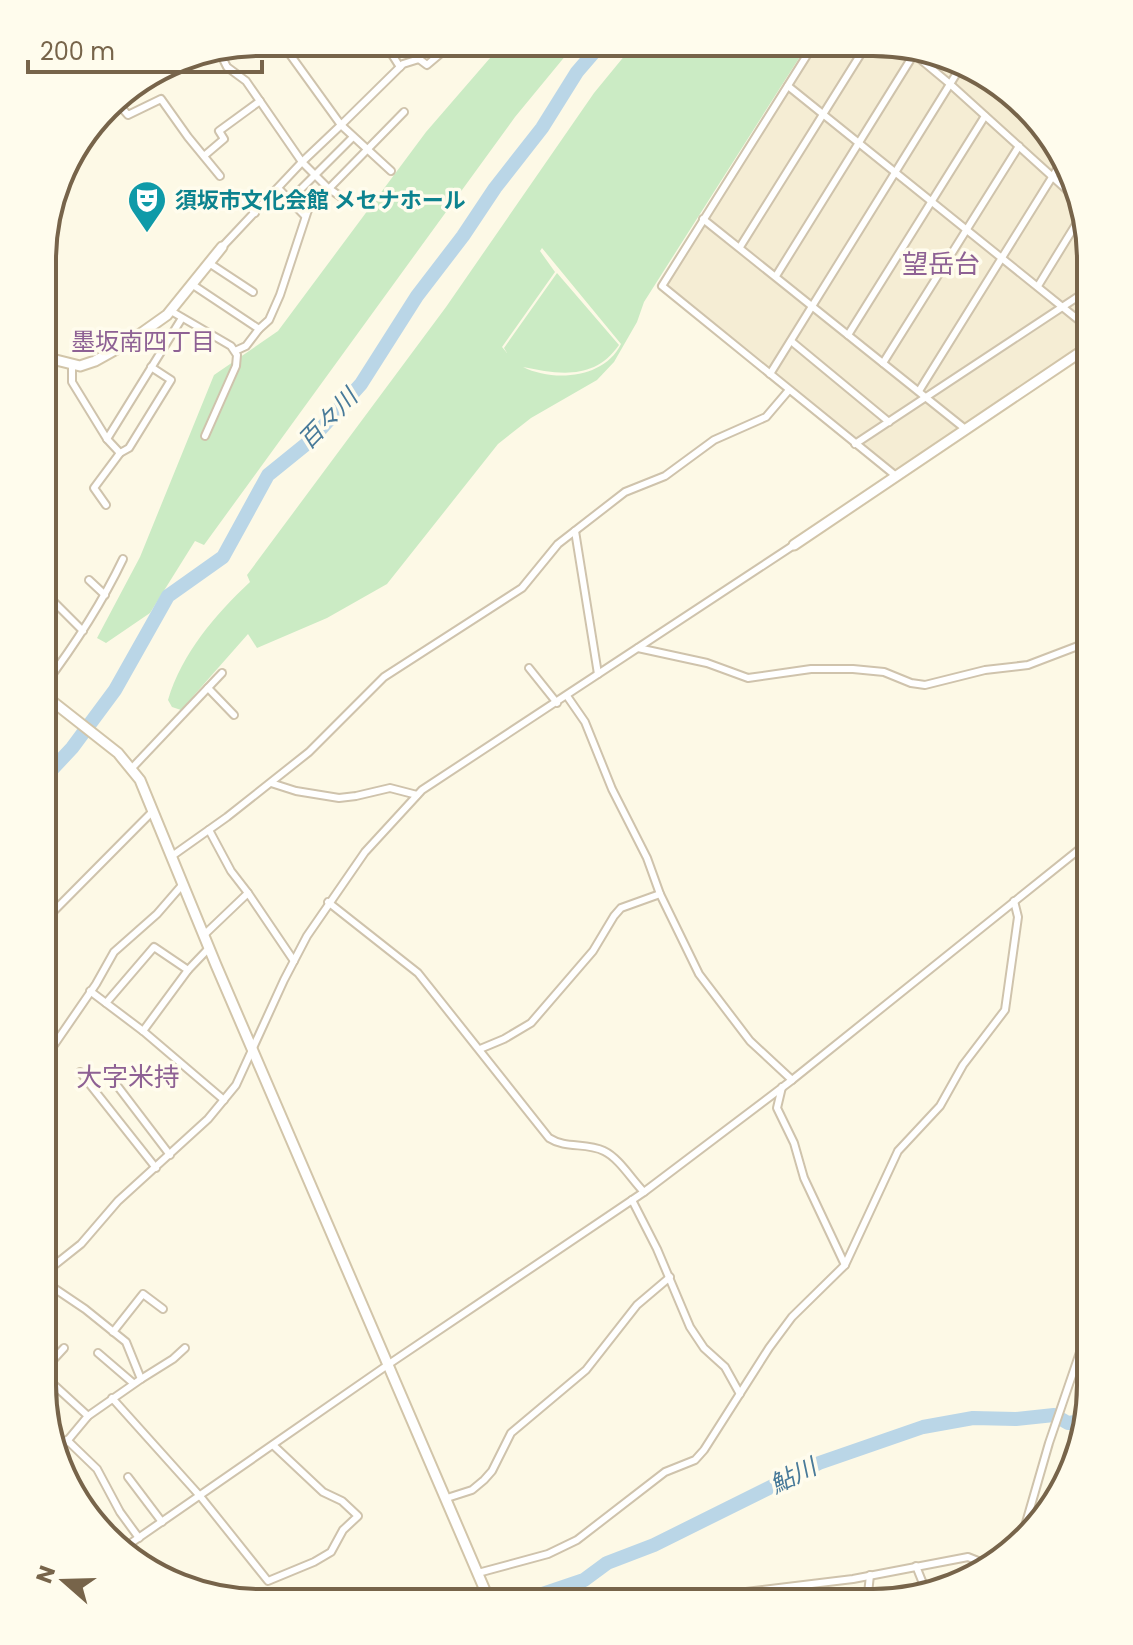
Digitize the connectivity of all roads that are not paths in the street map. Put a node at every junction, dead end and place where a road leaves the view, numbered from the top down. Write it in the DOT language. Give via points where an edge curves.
graph roads {
  1 [pos="291,56"];
  2 [pos="393,56"];
  3 [pos="437,56"];
  4 [pos="807,56"];
  5 [pos="860,56"];
  6 [pos="223,60"];
  7 [pos="910,60"];
  8 [pos="924,63"];
  9 [pos="400,67"];
  10 [pos="956,74"];
  11 [pos="950,84"];
  12 [pos="788,86"];
  13 [pos="260,101"];
  14 [pos="123,110"];
  15 [pos="404,112"];
  16 [pos="823,116"];
  17 [pos="985,116"];
  18 [pos="341,125"];
  19 [pos="353,137"];
  20 [pos="859,143"];
  21 [pos="1019,146"];
  22 [pos="365,149"];
  23 [pos="204,156"];
  24 [pos="302,162"];
  25 [pos="391,171"];
  26 [pos="1056,171"];
  27 [pos="895,172"];
  28 [pos="315,175"];
  29 [pos="220,176"];
  30 [pos="1053,177"];
  31 [pos="1062,185"];
  32 [pos="278,188"];
  33 [pos="328,188"];
  34 [pos="240,197"];
  35 [pos="290,200"];
  36 [pos="350,203"];
  37 [pos="931,203"];
  38 [pos="255,213"];
  39 [pos="305,216"];
  40 [pos="703,219"];
  41 [pos="1074,228"];
  42 [pos="966,231"];
  43 [pos="222,247"];
  44 [pos="740,247"];
  45 [pos="1002,257"];
  46 [pos="208,263"];
  47 [pos="776,276"];
  48 [pos="193,285"];
  49 [pos="1038,286"];
  50 [pos="253,292"];
  51 [pos="1077,297"];
  52 [pos="812,305"];
  53 [pos="1062,307"];
  54 [pos="171,311"];
  55 [pos="182,318"];
  56 [pos="1077,319"];
  57 [pos="259,329"];
  58 [pos="848,335"];
  59 [pos="791,341"];
  60 [pos="235,351"];
  61 [pos="1077,354"];
  62 [pos="56,360"];
  63 [pos="883,363"];
  64 [pos="72,364"];
  65 [pos="151,367"];
  66 [pos="770,374"];
  67 [pos="789,390"];
  68 [pos="919,391"];
  69 [pos="926,397"];
  70 [pos="889,422"];
  71 [pos="964,428"];
  72 [pos="205,436"];
  73 [pos="107,439"];
  74 [pos="855,444"];
  75 [pos="120,453"];
  76 [pos="896,476"];
  77 [pos="106,505"];
  78 [pos="575,531"];
  79 [pos="794,545"];
  80 [pos="123,559"];
  81 [pos="89,580"];
  82 [pos="105,595"];
  83 [pos="56,604"];
  84 [pos="83,631"];
  85 [pos="1077,646"];
  86 [pos="638,648"];
  87 [pos="529,668"];
  88 [pos="56,669"];
  89 [pos="222,673"];
  90 [pos="598,674"];
  91 [pos="208,688"];
  92 [pos="567,696"];
  93 [pos="557,703"];
  94 [pos="56,706"];
  95 [pos="229,713"];
  96 [pos="132,768"];
  97 [pos="271,783"];
  98 [pos="417,795"];
  99 [pos="153,811"];
  100 [pos="209,830"];
  101 [pos="1077,851"];
  102 [pos="172,856"];
  103 [pos="183,884"];
  104 [pos="248,893"];
  105 [pos="660,894"];
  106 [pos="1014,901"];
  107 [pos="328,902"];
  108 [pos="56,909"];
  109 [pos="204,935"];
  110 [pos="209,948"];
  111 [pos="294,961"];
  112 [pos="188,970"];
  113 [pos="90,991"];
  114 [pos="106,1003"];
  115 [pos="143,1031"];
  116 [pos="56,1042"];
  117 [pos="254,1049"];
  118 [pos="480,1049"];
  119 [pos="106,1071"];
  120 [pos="80,1072"];
  121 [pos="792,1080"];
  122 [pos="783,1087"];
  123 [pos="224,1100"];
  124 [pos="170,1155"];
  125 [pos="156,1168"];
  126 [pos="644,1192"];
  127 [pos="632,1200"];
  128 [pos="845,1265"];
  129 [pos="56,1266"];
  130 [pos="670,1277"];
  131 [pos="56,1289"];
  132 [pos="163,1309"];
  133 [pos="113,1332"];
  134 [pos="64,1348"];
  135 [pos="185,1348"];
  136 [pos="98,1353"];
  137 [pos="56,1357"];
  138 [pos="1077,1362"];
  139 [pos="389,1364"];
  140 [pos="141,1379"];
  141 [pos="133,1383"];
  142 [pos="56,1386"];
  143 [pos="740,1394"];
  144 [pos="112,1398"];
  145 [pos="88,1416"];
  146 [pos="67,1440"];
  147 [pos="65,1443"];
  148 [pos="273,1445"];
  149 [pos="128,1477"];
  150 [pos="200,1496"];
  151 [pos="447,1498"];
  152 [pos="1028,1517"];
  153 [pos="162,1522"];
  154 [pos="139,1538"];
  155 [pos="132,1543"];
  156 [pos="976,1560"];
  157 [pos="916,1566"];
  158 [pos="870,1575"];
  159 [pos="479,1576"];
  160 [pos="923,1583"];
  161 [pos="484,1589"];
  162 [pos="764,1589"];
  163 [pos="868,1589"];
  1 -- 18 [label="street"];
  2 -- 9 [label="street"];
  3 -- 9 [label="street" via="427,65 412,59"];
  4 -- 12 [label="street"];
  5 -- 16 [label="street"];
  6 -- 13 [label="street"];
  7 -- 20 [label="street"];
  8 -- 11 [label="street"];
  9 -- 18 [label="street"];
  10 -- 11 [label="street"];
  11 -- 17 [label="street"];
  11 -- 27 [label="street"];
  12 -- 16 [label="street"];
  12 -- 40 [label="street"];
  13 -- 23 [label="street" via="219,131 224,139"];
  13 -- 24 [label="street"];
  14 -- 23 [label="street" via="128,115 161,99"];
  15 -- 22 [label="street"];
  16 -- 20 [label="street"];
  16 -- 44 [label="street"];
  17 -- 21 [label="street"];
  17 -- 37 [label="street"];
  18 -- 19 [label="street"];
  18 -- 24 [label="street"];
  19 -- 22 [label="street"];
  19 -- 28 [label="street"];
  20 -- 27 [label="street"];
  20 -- 47 [label="street"];
  21 -- 30 [label="street"];
  21 -- 42 [label="street"];
  22 -- 25 [label="street"];
  22 -- 33 [label="street"];
  23 -- 29 [label="street"];
  24 -- 28 [label="street"];
  24 -- 32 [label="street"];
  26 -- 30 [label="street"];
  27 -- 37 [label="street"];
  27 -- 52 [label="street"];
  28 -- 33 [label="street"];
  28 -- 35 [label="street"];
  30 -- 31 [label="street"];
  30 -- 45 [label="street"];
  32 -- 35 [label="street"];
  32 -- 38 [label="street"];
  33 -- 36 [label="street"];
  33 -- 39 [label="street"];
  34 -- 38 [label="street"];
  35 -- 39 [label="street"];
  37 -- 42 [label="street"];
  37 -- 58 [label="street"];
  38 -- 43 [label="street"];
  39 -- 57 [label="street" via="280,295"];
  40 -- 44 [label="street"];
  40 -- 66 [label="street" via="662,286"];
  41 -- 49 [label="street"];
  42 -- 45 [label="street"];
  42 -- 63 [label="street"];
  43 -- 46 [label="street"];
  44 -- 47 [label="street"];
  45 -- 49 [label="street"];
  45 -- 68 [label="street"];
  46 -- 48 [label="street"];
  46 -- 50 [label="street"];
  47 -- 52 [label="street"];
  48 -- 54 [label="street"];
  48 -- 57 [label="street"];
  49 -- 53 [label="street"];
  51 -- 53 [label="street"];
  52 -- 58 [label="street"];
  52 -- 59 [label="street"];
  53 -- 56 [label="street"];
  53 -- 69 [label="street"];
  54 -- 55 [label="street"];
  54 -- 64 [label="street" via="95,361"];
  55 -- 60 [label="street"];
  55 -- 65 [label="street"];
  57 -- 60 [label="street"];
  58 -- 63 [label="street"];
  59 -- 66 [label="street"];
  59 -- 70 [label="street"];
  60 -- 72 [label="street" via="236,366"];
  61 -- 71 [label="street"];
  62 -- 64 [label="street"];
  63 -- 68 [label="street"];
  64 -- 73 [label="street" via="72,382"];
  65 -- 73 [label="street"];
  65 -- 75 [label="street" via="171,380 129,448"];
  66 -- 67 [label="street"];
  67 -- 74 [label="street"];
  67 -- 78 [label="street" via="766,417 714,440 665,476 625,492"];
  68 -- 69 [label="street"];
  69 -- 70 [label="street"];
  69 -- 71 [label="street"];
  70 -- 74 [label="street"];
  71 -- 76 [label="street"];
  73 -- 75 [label="street"];
  74 -- 76 [label="street"];
  75 -- 77 [label="street" via="94,488"];
  76 -- 79 [label="street"];
  78 -- 90 [label="street"];
  78 -- 97 [label="street" via="522,588 384,677"];
  79 -- 86 [label="street"];
  80 -- 82 [label="street"];
  81 -- 82 [label="street"];
  82 -- 84 [label="street"];
  83 -- 84 [label="street"];
  84 -- 88 [label="street"];
  85 -- 86 [label="street" via="1028,665 925,685 853,669 748,678"];
  86 -- 90 [label="street"];
  87 -- 93 [label="street"];
  89 -- 91 [label="street"];
  90 -- 92 [label="street"];
  91 -- 95 [label="street"];
  91 -- 96 [label="street"];
  92 -- 93 [label="street"];
  92 -- 105 [label="street" via="585,722"];
  93 -- 98 [label="street"];
  94 -- 96 [label="street"];
  96 -- 99 [label="street"];
  97 -- 98 [label="street" via="339,798 390,788"];
  97 -- 100 [label="street"];
  98 -- 107 [label="street"];
  99 -- 102 [label="street"];
  99 -- 108 [label="street"];
  100 -- 102 [label="street"];
  100 -- 104 [label="street"];
  101 -- 106 [label="street"];
  102 -- 103 [label="street"];
  103 -- 109 [label="street"];
  103 -- 113 [label="street" via="114,952"];
  104 -- 109 [label="street"];
  104 -- 111 [label="street"];
  105 -- 118 [label="street" via="621,908 584,962 531,1023"];
  105 -- 121 [label="street" via="716,998 750,1041"];
  106 -- 121 [label="street"];
  106 -- 128 [label="street" via="1018,917 1005,1010 940,1106 898,1151"];
  107 -- 111 [label="street"];
  107 -- 118 [label="street" via="411,966"];
  109 -- 110 [label="street"];
  110 -- 112 [label="street"];
  110 -- 117 [label="street"];
  111 -- 117 [label="street"];
  112 -- 114 [label="street" via="154,947"];
  112 -- 115 [label="street"];
  113 -- 114 [label="street"];
  113 -- 116 [label="street"];
  114 -- 115 [label="street"];
  115 -- 123 [label="street"];
  117 -- 123 [label="street"];
  117 -- 139 [label="street"];
  118 -- 126 [label="street" via="549,1138 563,1145 602,1149"];
  119 -- 124 [label="street"];
  120 -- 125 [label="street"];
  121 -- 122 [label="street"];
  122 -- 126 [label="street"];
  122 -- 128 [label="street" via="777,1108"];
  123 -- 124 [label="street"];
  124 -- 125 [label="street"];
  125 -- 129 [label="street"];
  126 -- 127 [label="street"];
  127 -- 130 [label="street"];
  127 -- 139 [label="street"];
  128 -- 143 [label="street" via="792,1317"];
  130 -- 143 [label="street" via="690,1327 725,1367"];
  130 -- 151 [label="street" via="637,1305 586,1370 511,1433 484,1480"];
  131 -- 133 [label="street"];
  132 -- 133 [label="street" via="143,1294"];
  133 -- 140 [label="street" via="126,1342"];
  134 -- 137 [label="street"];
  135 -- 140 [label="street"];
  136 -- 141 [label="street"];
  138 -- 152 [label="street"];
  139 -- 148 [label="street"];
  139 -- 151 [label="street"];
  140 -- 141 [label="street"];
  141 -- 144 [label="street"];
  142 -- 145 [label="street"];
  143 -- 159 [label="street" via="695,1460 665,1472 577,1540"];
  144 -- 145 [label="street"];
  144 -- 150 [label="street"];
  145 -- 146 [label="street"];
  146 -- 147 [label="street"];
  146 -- 154 [label="street" via="97,1469"];
  148 -- 150 [label="street"];
  148 -- 150 [label="street" via="323,1492 358,1516 331,1552 268,1581"];
  149 -- 153 [label="street"];
  150 -- 153 [label="street"];
  151 -- 159 [label="street"];
  153 -- 154 [label="street"];
  154 -- 155 [label="street"];
  156 -- 157 [label="street" via="968,1557"];
  157 -- 158 [label="street"];
  157 -- 160 [label="street"];
  158 -- 162 [label="street"];
  158 -- 163 [label="street"];
  159 -- 161 [label="street"];
}
